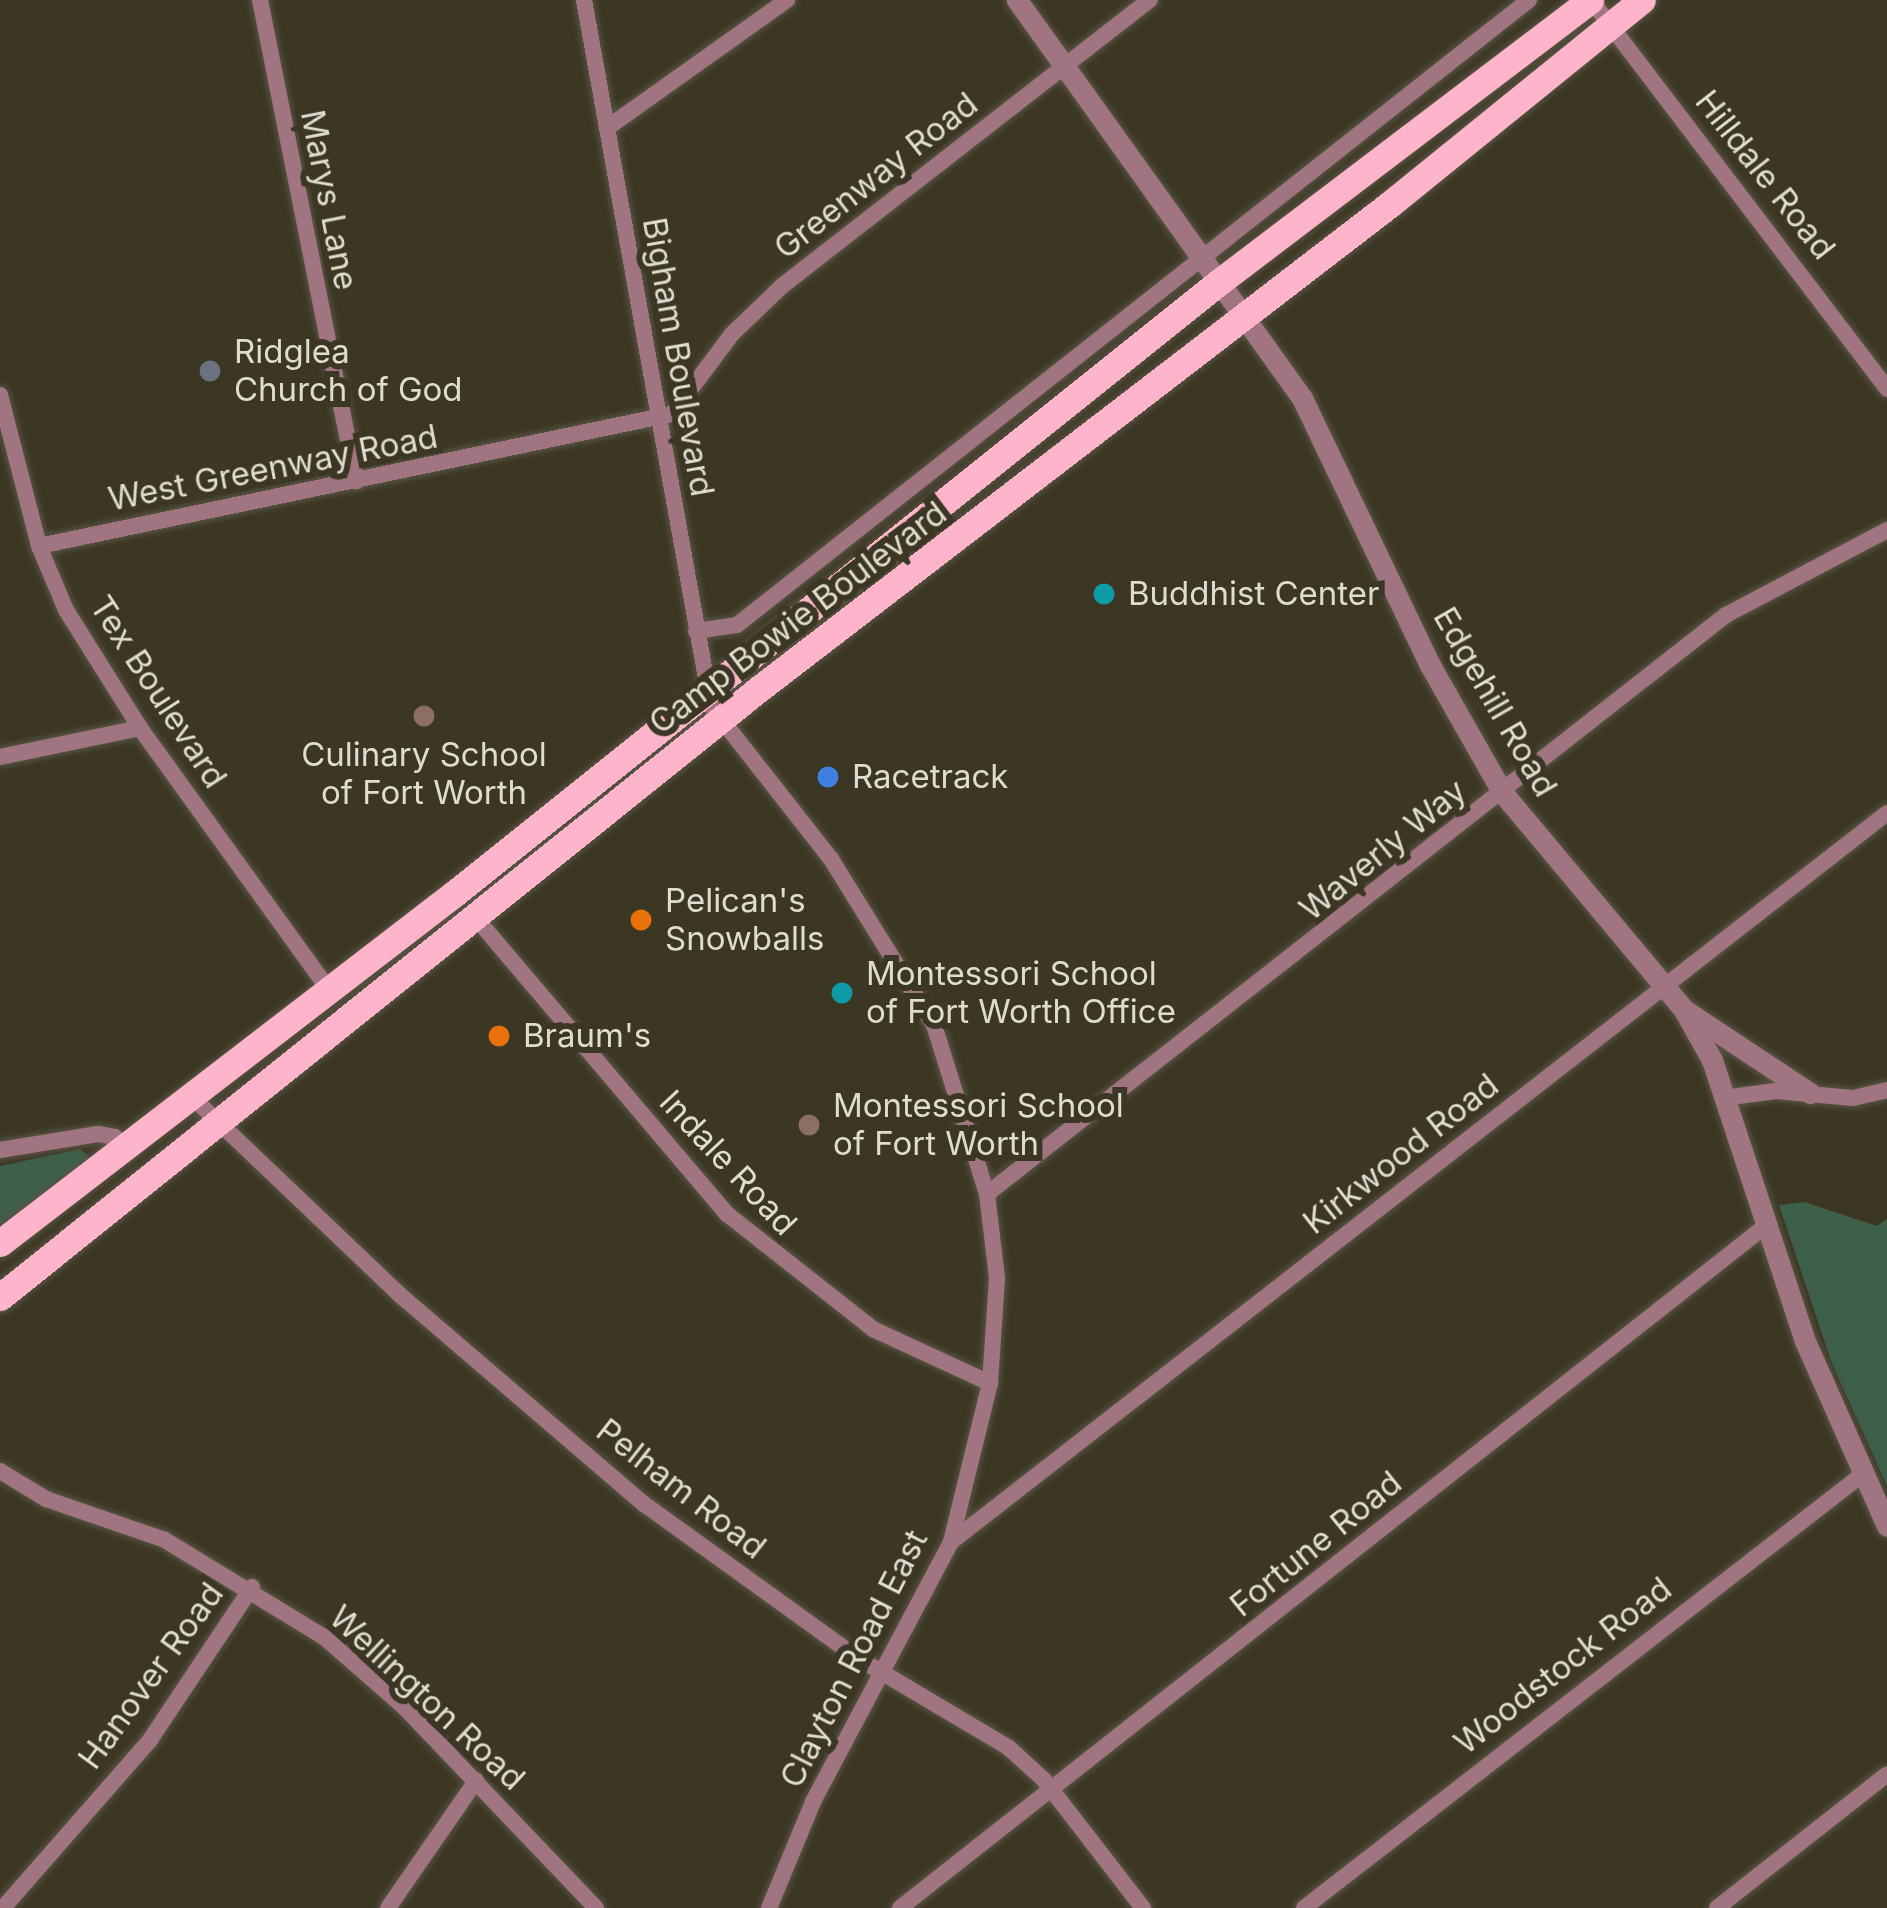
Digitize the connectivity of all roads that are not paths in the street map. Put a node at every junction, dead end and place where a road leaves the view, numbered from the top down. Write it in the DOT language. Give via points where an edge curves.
graph roads {
  1 [pos="260,0"];
  2 [pos="584,0"];
  3 [pos="787,0"];
  4 [pos="1017,0"];
  5 [pos="1150,0"];
  6 [pos="1529,0"];
  7 [pos="1590,0"];
  8 [pos="1642,0"];
  9 [pos="1612,26"];
  10 [pos="1063,69"];
  11 [pos="607,128"];
  12 [pos="1196,259"];
  13 [pos="1219,282"];
  14 [pos="1247,315"];
  15 [pos="1887,389"];
  16 [pos="0,395"];
  17 [pos="660,419"];
  18 [pos="356,482"];
  19 [pos="955,497"];
  20 [pos="978,526"];
  21 [pos="1887,530"];
  22 [pos="39,546"];
  23 [pos="696,631"];
  24 [pos="706,691"];
  25 [pos="721,721"];
  26 [pos="140,728"];
  27 [pos="0,757"];
  28 [pos="1502,792"];
  29 [pos="1887,813"];
  30 [pos="455,893"];
  31 [pos="475,917"];
  32 [pos="1661,986"];
  33 [pos="330,991"];
  34 [pos="1684,1010"];
  35 [pos="352,1017"];
  36 [pos="1887,1090"];
  37 [pos="1810,1093"];
  38 [pos="191,1096"];
  39 [pos="1731,1096"];
  40 [pos="208,1135"];
  41 [pos="0,1150"];
  42 [pos="121,1150"];
  43 [pos="986,1194"];
  44 [pos="41,1214"];
  45 [pos="1768,1224"];
  46 [pos="0,1243"];
  47 [pos="0,1259"];
  48 [pos="29,1274"];
  49 [pos="0,1297"];
  50 [pos="990,1383"];
  51 [pos="0,1471"];
  52 [pos="1862,1474"];
  53 [pos="1887,1526"];
  54 [pos="951,1542"];
  55 [pos="252,1588"];
  56 [pos="885,1672"];
  57 [pos="1887,1774"];
  58 [pos="476,1781"];
  59 [pos="1051,1789"];
  60 [pos="3,1908"];
  61 [pos="388,1908"];
  62 [pos="596,1908"];
  63 [pos="770,1908"];
  64 [pos="900,1908"];
  65 [pos="1143,1908"];
  66 [pos="1304,1908"];
  67 [pos="1717,1908"];
  1 -- 18 [label="street, Marys Lane"];
  2 -- 11 [label="street, Bigham Boulevard"];
  3 -- 11 [label="street"];
  4 -- 10 [label="street, Edgehill Road"];
  5 -- 10 [label="street, Greenway Road"];
  6 -- 12 [label="street"];
  7 -- 9 [label="street, Hilldale Road"];
  7 -- 13 [label="main road, Camp Bowie Boulevard"];
  8 -- 9 [label="main road, Camp Bowie Boulevard"];
  9 -- 14 [label="main road, Camp Bowie Boulevard"];
  9 -- 15 [label="street, Hilldale Road"];
  10 -- 12 [label="street, Edgehill Road"];
  10 -- 17 [label="street, Greenway Road" via="782,286"];
  11 -- 17 [label="street, Bigham Boulevard"];
  12 -- 13 [label="street, Edgehill Road"];
  12 -- 23 [label="street" via="737,625"];
  13 -- 14 [label="street, Edgehill Road"];
  13 -- 19 [label="main road, Camp Bowie Boulevard"];
  14 -- 20 [label="main road, Camp Bowie Boulevard"];
  14 -- 28 [label="street, Edgehill Road" via="1332,450 1430,665"];
  16 -- 22 [label="street, Tex Boulevard"];
  17 -- 18 [label="street, West Greenway Road"];
  17 -- 23 [label="street, Bigham Boulevard"];
  18 -- 22 [label="street, West Greenway Road"];
  19 -- 20 [label="main road"];
  19 -- 24 [label="main road, Camp Bowie Boulevard"];
  20 -- 25 [label="main road, Camp Bowie Boulevard"];
  21 -- 28 [label="street, Waverly Way" via="1726,615"];
  22 -- 26 [label="street, Tex Boulevard" via="66,610"];
  23 -- 24 [label="street, Bigham Boulevard"];
  24 -- 25 [label="street, Bigham Boulevard"];
  24 -- 30 [label="main road, Camp Bowie Boulevard"];
  25 -- 31 [label="main road, Camp Bowie Boulevard"];
  25 -- 43 [label="street, Clayton Road East" via="900,963 945,1047"];
  26 -- 27 [label="street"];
  26 -- 33 [label="street, Tex Boulevard"];
  28 -- 32 [label="street, Edgehill Road"];
  28 -- 43 [label="street, Waverly Way"];
  29 -- 32 [label="street, Kirkwood Road"];
  30 -- 31 [label="main road"];
  30 -- 33 [label="main road, Camp Bowie Boulevard"];
  31 -- 35 [label="main road, Camp Bowie Boulevard"];
  31 -- 50 [label="street, Indale Road" via="727,1214 873,1328"];
  32 -- 34 [label="street, Edgehill Road"];
  32 -- 54 [label="street, Kirkwood Road"];
  33 -- 35 [label="main road"];
  33 -- 38 [label="main road, Camp Bowie Boulevard"];
  34 -- 37 [label="street"];
  34 -- 39 [label="street, Edgehill Road"];
  35 -- 40 [label="main road, Camp Bowie Boulevard"];
  36 -- 37 [label="street" via="1853,1098"];
  37 -- 39 [label="street"];
  38 -- 40 [label="street, Pelham Road"];
  38 -- 42 [label="main road, Camp Bowie Boulevard"];
  39 -- 45 [label="street, Edgehill Road"];
  40 -- 42 [label="main road" via="143,1155"];
  40 -- 48 [label="main road, Camp Bowie Boulevard"];
  40 -- 56 [label="street, Pelham Road" via="644,1504"];
  41 -- 42 [label="street" via="98,1133 116,1137"];
  42 -- 44 [label="main road, Camp Bowie Boulevard"];
  42 -- 48 [label="main road" via="121,1182 51,1240"];
  43 -- 50 [label="street, Clayton Road East" via="997,1278"];
  44 -- 46 [label="main road, Camp Bowie Boulevard"];
  44 -- 47 [label="main road"];
  45 -- 52 [label="street, Edgehill Road" via="1813,1362"];
  45 -- 59 [label="street, Fortune Road"];
  48 -- 49 [label="main road, Camp Bowie Boulevard"];
  50 -- 54 [label="street, Clayton Road East"];
  51 -- 55 [label="street, Wellington Road" via="46,1499 148,1532"];
  52 -- 53 [label="street, Edgehill Road"];
  52 -- 66 [label="street, Woodstock Road"];
  54 -- 56 [label="street, Clayton Road East"];
  55 -- 58 [label="street, Wellington Road" via="362,1669"];
  55 -- 60 [label="street, Hanover Road" via="150,1740"];
  56 -- 59 [label="street, Pelham Road" via="979,1725"];
  56 -- 63 [label="street, Clayton Road East" via="813,1802"];
  57 -- 67 [label="street"];
  58 -- 61 [label="street"];
  58 -- 62 [label="street, Wellington Road"];
  59 -- 64 [label="street, Fortune Road"];
  59 -- 65 [label="street, Pelham Road"];
}
